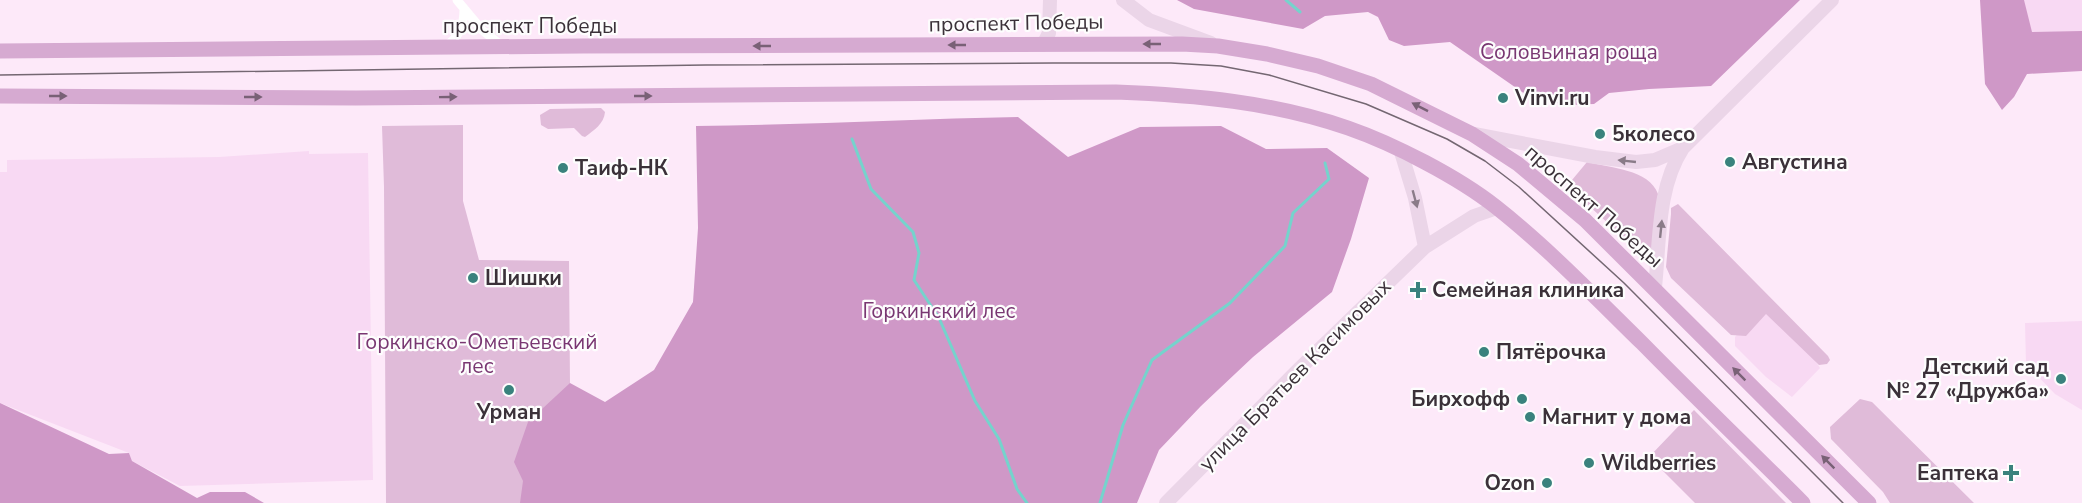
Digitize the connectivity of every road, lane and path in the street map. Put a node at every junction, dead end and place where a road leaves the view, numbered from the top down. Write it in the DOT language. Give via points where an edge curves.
graph roads {
  1 [pos="457,0"];
  2 [pos="1050,0"];
  3 [pos="1123,0"];
  4 [pos="1832,0"];
  5 [pos="465,9"];
  6 [pos="1043,45"];
  7 [pos="1218,46"];
  8 [pos="504,47"];
  9 [pos="443,48"];
  10 [pos="0,51"];
  11 [pos="0,96"];
  12 [pos="1472,134"];
  13 [pos="1683,148"];
  14 [pos="1401,152"];
  15 [pos="1497,208"];
  16 [pos="1425,247"];
  17 [pos="1655,287"];
  18 [pos="1166,503"];
  19 [pos="1803,503"];
  20 [pos="1869,503"];
  1 -- 5 [label="street"];
  2 -- 6 [label="street" via="1049,33"];
  3 -- 7 [label="street" via="1149,20"];
  4 -- 13 [label="street"];
  5 -- 8 [label="street" via="482,30"];
  5 -- 9 [label="street" via="463,27"];
  7 -- 6 [label="main road, проспект Победы, one-way"];
  6 -- 8 [label="main road, проспект Победы, one-way"];
  12 -- 7 [label="main road, проспект Победы, one-way" via="1371,84 1318,66"];
  8 -- 9 [label="main road, проспект Победы"];
  9 -- 10 [label="main road, проспект Победы"];
  11 -- 14 [label="main road, one-way" via="1178,94 1274,107 1349,128"];
  13 -- 12 [label="street, one-way" via="1655,160 1636,162"];
  12 -- 17 [label="main road, проспект Победы" via="1518,164"];
  17 -- 13 [label="street, one-way" via="1666,187 1672,165"];
  14 -- 15 [label="main road" via="1474,191"];
  14 -- 16 [label="street, one-way"];
  15 -- 16 [label="street, улица Братьев Касимовых" via="1474,216"];
  15 -- 19 [label="main road" via="1568,271"];
  16 -- 18 [label="street, улица Братьев Касимовых"];
  20 -- 17 [label="main road, проспект Победы, one-way"];
}
